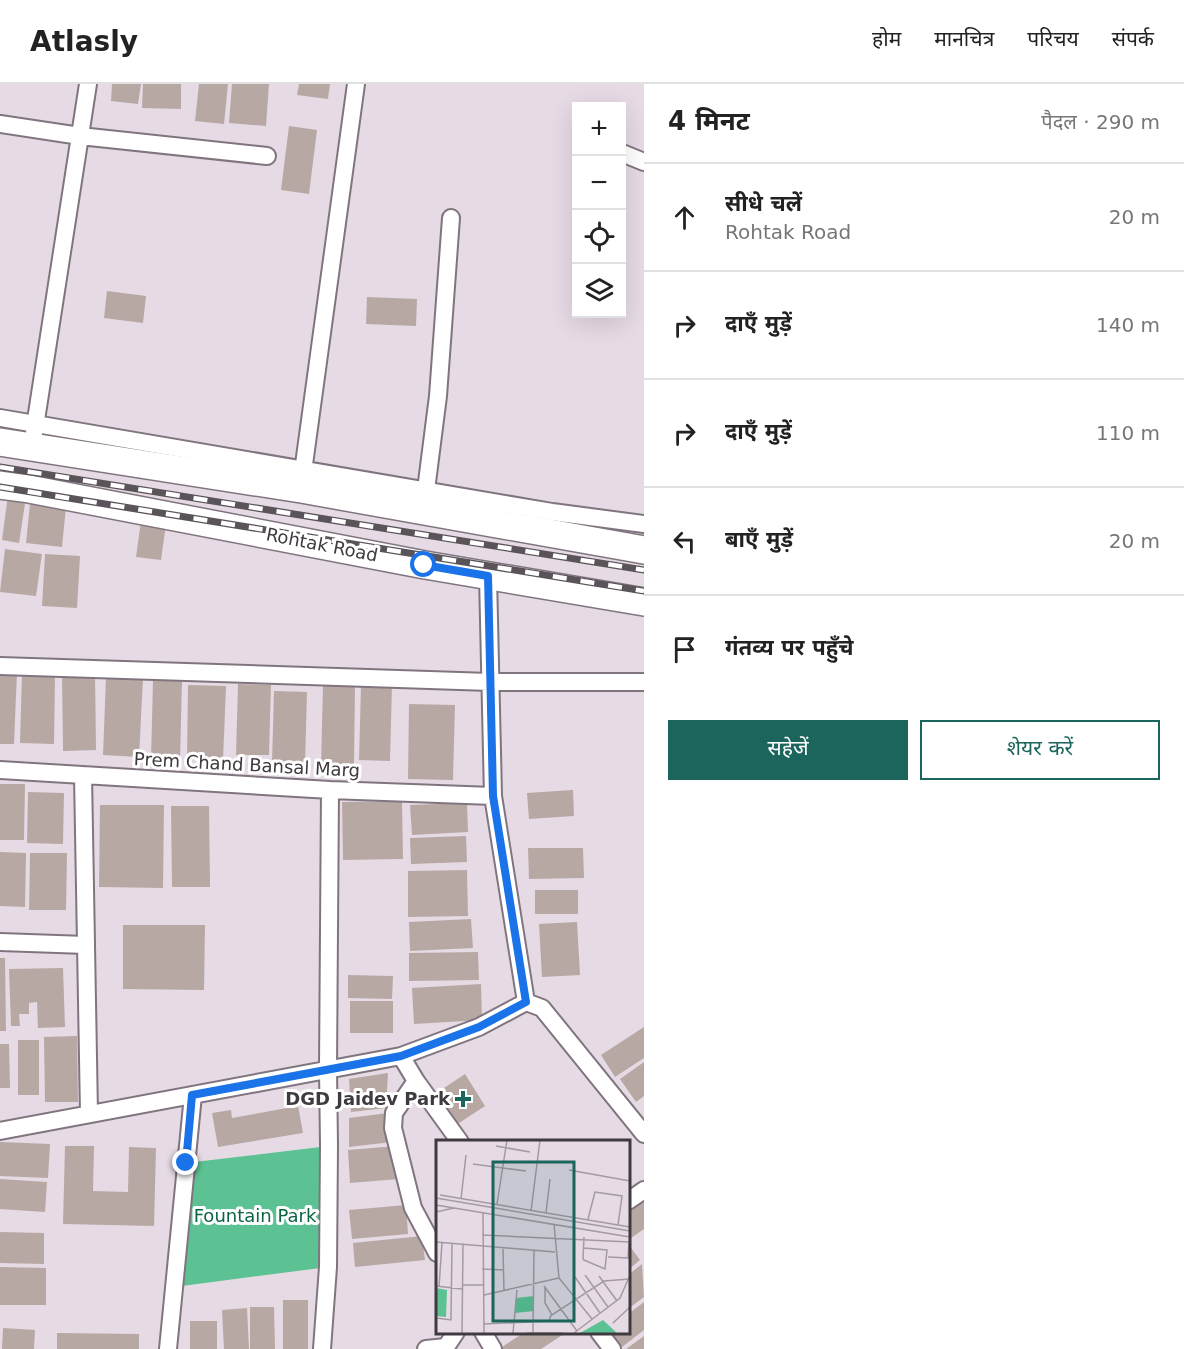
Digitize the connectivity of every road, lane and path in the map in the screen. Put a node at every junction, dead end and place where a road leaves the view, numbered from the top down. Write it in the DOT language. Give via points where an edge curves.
graph roads {
  1 [pos="88,84"];
  2 [pos="356,84"];
  3 [pos="0,124"];
  4 [pos="80,136"];
  5 [pos="626,155"];
  6 [pos="267,156"];
  7 [pos="644,162"];
  8 [pos="451,218"];
  9 [pos="0,418"];
  10 [pos="34,436"];
  11 [pos="0,442"];
  12 [pos="302,479"];
  13 [pos="0,485"];
  14 [pos="426,490"];
  15 [pos="644,524"];
  16 [pos="644,550"];
  17 [pos="488,576"];
  18 [pos="644,602"];
  19 [pos="0,666"];
  20 [pos="490,682"];
  21 [pos="644,682"];
  22 [pos="0,770"];
  23 [pos="83,776"];
  24 [pos="330,790"];
  25 [pos="493,796"];
  26 [pos="0,942"];
  27 [pos="86,945"];
  28 [pos="526,1002"];
  29 [pos="401,1056"];
  30 [pos="328,1069"];
  31 [pos="416,1081"];
  32 [pos="192,1095"];
  33 [pos="89,1114"];
  34 [pos="0,1131"];
  35 [pos="644,1134"];
  36 [pos="459,1140"];
  37 [pos="644,1190"];
  38 [pos="629,1200"];
  39 [pos="436,1251"];
  40 [pos="455,1334"];
  41 [pos="484,1334"];
  42 [pos="601,1334"];
  43 [pos="168,1349"];
  44 [pos="322,1349"];
  45 [pos="426,1349"];
  46 [pos="494,1349"];
  47 [pos="612,1349"];
  1 -- 4 [label="street"];
  2 -- 12 [label="street"];
  3 -- 4 [label="street"];
  4 -- 6 [label="street"];
  4 -- 10 [label="street"];
  5 -- 7 [label="street"];
  8 -- 14 [label="street" via="438,396"];
  9 -- 10 [label="street"];
  10 -- 11 [label="main road"];
  10 -- 12 [label="main road"];
  12 -- 14 [label="street"];
  12 -- 16 [label="main road"];
  13 -- 17 [label="main road, Rohtak Road"];
  14 -- 15 [label="street"];
  17 -- 18 [label="main road, Rohtak Road"];
  17 -- 20 [label="street"];
  19 -- 20 [label="street"];
  20 -- 21 [label="street"];
  20 -- 25 [label="street"];
  22 -- 23 [label="street, Prem Chand Bansal Marg"];
  23 -- 24 [label="street, Prem Chand Bansal Marg"];
  23 -- 27 [label="street"];
  24 -- 25 [label="street, Prem Chand Bansal Marg"];
  24 -- 30 [label="street"];
  25 -- 28 [label="street"];
  26 -- 27 [label="street"];
  27 -- 33 [label="street"];
  28 -- 29 [label="street" via="479,1027"];
  28 -- 35 [label="street" via="543,1008"];
  29 -- 30 [label="street"];
  29 -- 31 [label="street"];
  30 -- 32 [label="street"];
  30 -- 44 [label="street" via="328,1267"];
  31 -- 36 [label="street"];
  31 -- 39 [label="street" via="394,1113 393,1128 413,1208"];
  32 -- 33 [label="street"];
  32 -- 43 [label="street"];
  33 -- 34 [label="street"];
  37 -- 38 [label="street"];
  40 -- 45 [label="street" via="446,1347"];
  41 -- 46 [label="street"];
  42 -- 47 [label="street"];
}
